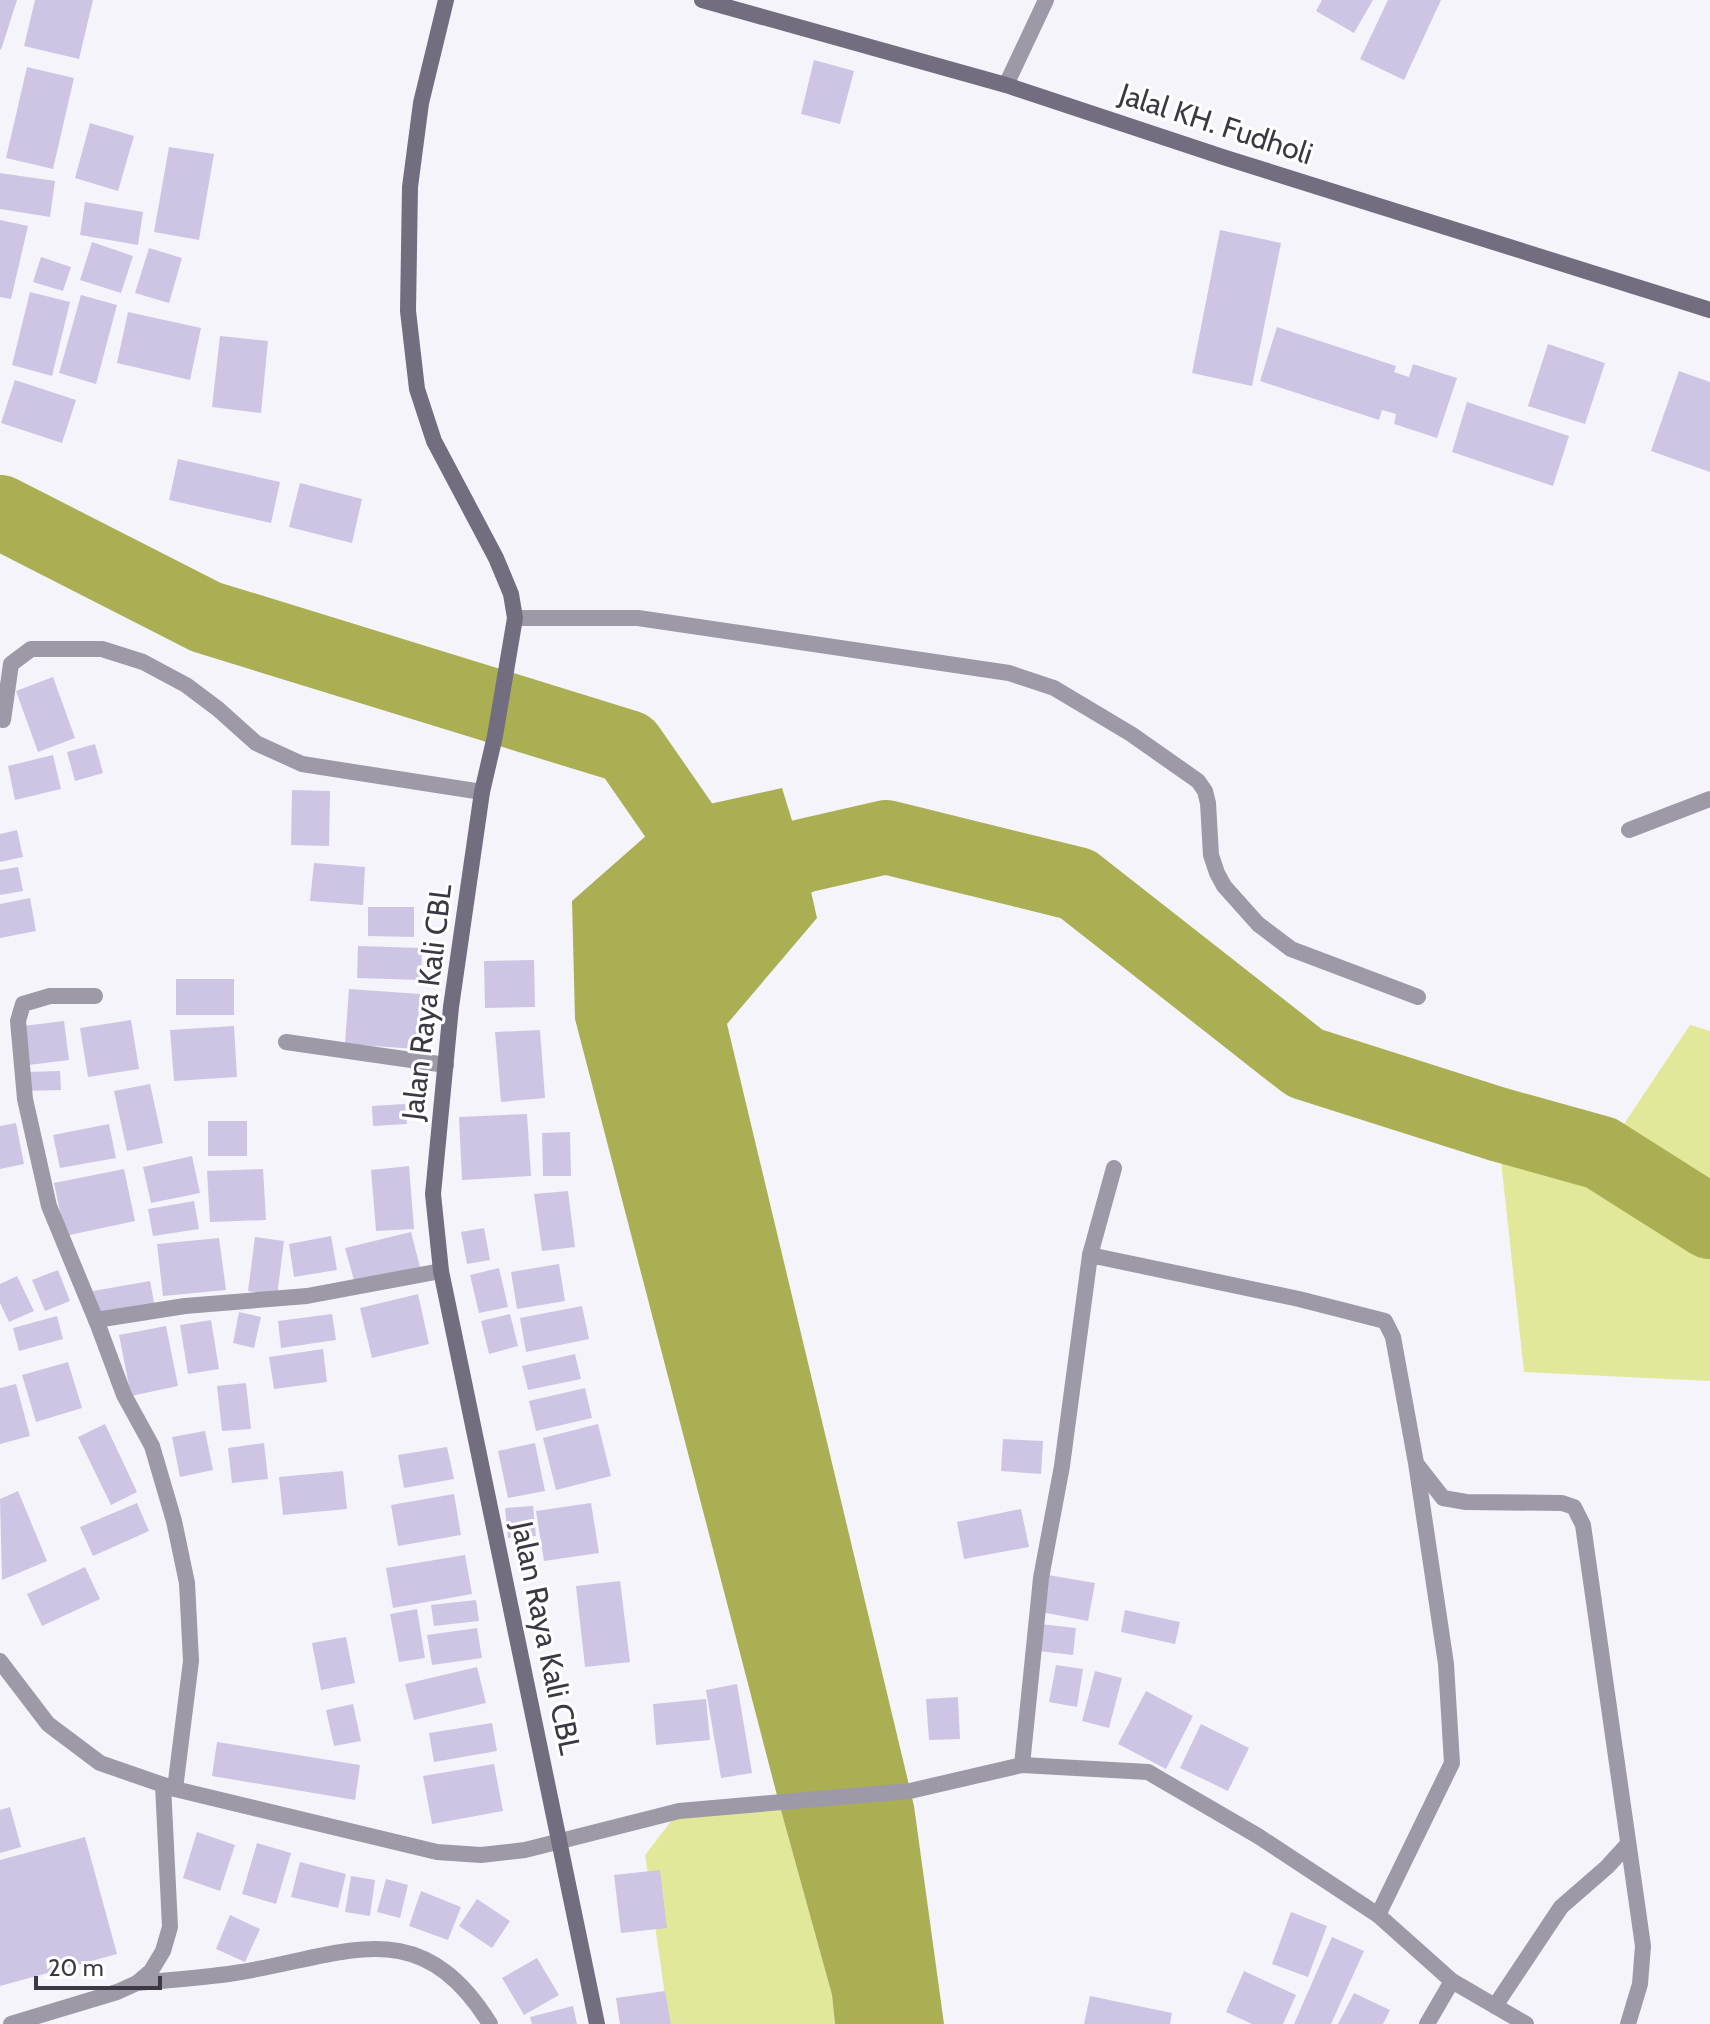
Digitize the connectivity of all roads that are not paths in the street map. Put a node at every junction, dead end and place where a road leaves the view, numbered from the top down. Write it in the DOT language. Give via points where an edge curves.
graph roads {
  1 [pos="446,0"];
  2 [pos="702,0"];
  3 [pos="1046,0"];
  4 [pos="1006,85"];
  5 [pos="1710,310"];
  6 [pos="515,625"];
  7 [pos="3,720"];
  8 [pos="482,792"];
  9 [pos="1710,799"];
  10 [pos="1629,830"];
  11 [pos="95,996"];
  12 [pos="1418,997"];
  13 [pos="286,1042"];
  14 [pos="446,1065"];
  15 [pos="1114,1168"];
  16 [pos="1090,1255"];
  17 [pos="441,1271"];
  18 [pos="96,1320"];
  19 [pos="1416,1463"];
  20 [pos="0,1661"];
  21 [pos="1022,1765"];
  22 [pos="169,1787"];
  23 [pos="560,1842"];
  24 [pos="1628,1844"];
  25 [pos="1378,1915"];
  26 [pos="1452,1981"];
  27 [pos="137,1983"];
  28 [pos="1495,2006"];
  29 [pos="11,2024"];
  30 [pos="490,2024"];
  31 [pos="597,2024"];
  32 [pos="1427,2024"];
  33 [pos="1526,2024"];
  34 [pos="1628,2024"];
  1 -- 6 [label="main road, Jalan Raya Kali CBL" via="421,103 410,187 408,311 417,389 434,441 496,558 511,594"];
  2 -- 4 [label="main road, Jalal KH. Fudholi"];
  3 -- 4 [label="street"];
  4 -- 5 [label="main road, Jalal KH. Fudholi"];
  6 -- 8 [label="main road, Jalan Raya Kali CBL"];
  6 -- 12 [label="street" via="638,618 1009,673 1054,688 1198,781 1208,803 1217,873 1258,924 1291,949"];
  7 -- 8 [label="street" via="11,664 17,657 31,649 102,649 143,662 186,685 256,743 302,764"];
  8 -- 14 [label="main road, Jalan Raya Kali CBL"];
  9 -- 10 [label="street"];
  11 -- 18 [label="street" via="31,1000 23,1004 18,1021 38,1168"];
  13 -- 14 [label="street"];
  14 -- 17 [label="main road, Jalan Raya Kali CBL" via="433,1194"];
  15 -- 16 [label="street"];
  16 -- 19 [label="street" via="1385,1321 1393,1337"];
  16 -- 21 [label="street" via="1041,1578"];
  17 -- 18 [label="street" via="307,1296"];
  17 -- 23 [label="main road, Jalan Raya Kali CBL"];
  18 -- 22 [label="street" via="124,1395 152,1446 187,1583 191,1661"];
  19 -- 24 [label="street" via="1448,1500 1562,1503 1577,1512"];
  19 -- 25 [label="street" via="1446,1664 1452,1763"];
  20 -- 22 [label="street" via="48,1724 83,1751 100,1763"];
  21 -- 23 [label="street" via="910,1791 679,1811"];
  21 -- 25 [label="street" via="1148,1772"];
  22 -- 23 [label="street" via="437,1852 481,1855"];
  22 -- 27 [label="street" via="170,1927 163,1951"];
  23 -- 31 [label="main road, Jalan Raya Kali CBL"];
  24 -- 28 [label="street" via="1561,1907"];
  24 -- 34 [label="street" via="1643,1946 1640,1984"];
  25 -- 26 [label="street"];
  26 -- 28 [label="street"];
  26 -- 32 [label="street"];
  27 -- 29 [label="street"];
  27 -- 30 [label="street" via="236,1973 318,1954 380,1947 400,1950 443,1970 473,1996"];
  28 -- 33 [label="street"];
}
